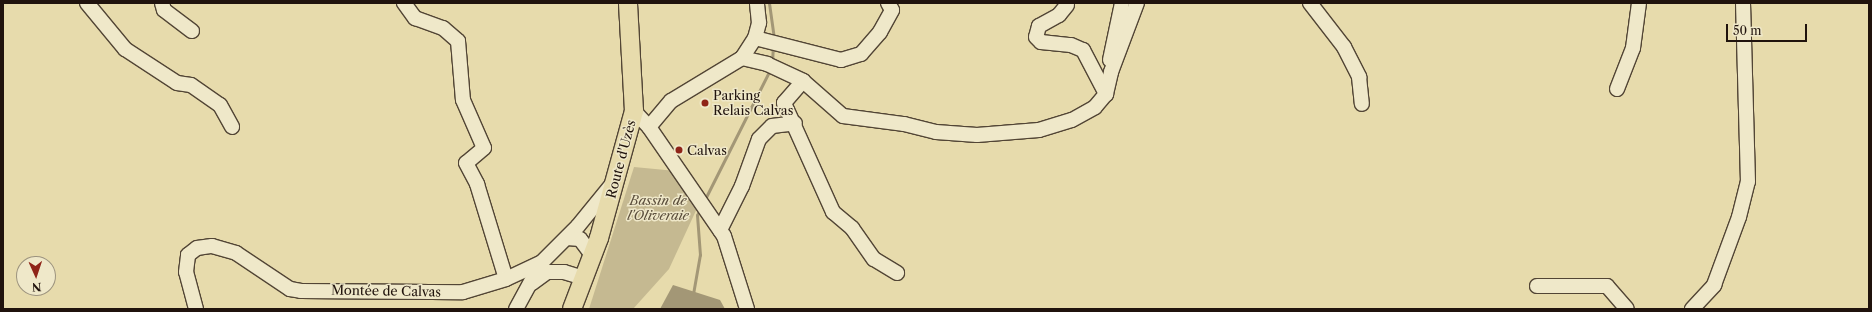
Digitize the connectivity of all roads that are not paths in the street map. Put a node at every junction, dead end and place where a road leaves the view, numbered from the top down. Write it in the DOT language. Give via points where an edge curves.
graph roads {
  1 [pos="87,3"];
  2 [pos="162,3"];
  3 [pos="404,3"];
  4 [pos="628,3"];
  5 [pos="757,3"];
  6 [pos="888,3"];
  7 [pos="1122,3"];
  8 [pos="1137,3"];
  9 [pos="1310,3"];
  10 [pos="1639,3"];
  11 [pos="1743,3"];
  12 [pos="1067,4"];
  13 [pos="192,31"];
  14 [pos="755,38"];
  15 [pos="742,58"];
  16 [pos="1111,72"];
  17 [pos="803,81"];
  18 [pos="1617,89"];
  19 [pos="1106,94"];
  20 [pos="1362,104"];
  21 [pos="634,111"];
  22 [pos="795,124"];
  23 [pos="232,127"];
  24 [pos="649,127"];
  25 [pos="617,179"];
  26 [pos="720,230"];
  27 [pos="566,238"];
  28 [pos="556,248"];
  29 [pos="592,255"];
  30 [pos="541,263"];
  31 [pos="564,272"];
  32 [pos="898,273"];
  33 [pos="584,278"];
  34 [pos="506,279"];
  35 [pos="530,284"];
  36 [pos="1538,286"];
  37 [pos="196,309"];
  38 [pos="516,309"];
  39 [pos="572,309"];
  40 [pos="747,309"];
  41 [pos="1627,309"];
  42 [pos="1692,309"];
  1 -- 23 [label="street" via="125,49 177,83 191,85 220,105"];
  2 -- 13 [label="street" via="164,10"];
  3 -- 34 [label="street" via="415,18 443,28 458,41 463,100 484,148 466,163 477,184"];
  4 -- 21 [label="main road, Route d'Uzès"];
  5 -- 14 [label="street" via="759,23"];
  6 -- 14 [label="street" via="892,10 880,32 861,54 840,60"];
  7 -- 16 [label="street" via="1109,53"];
  8 -- 16 [label="street"];
  9 -- 20 [label="street" via="1344,47 1359,77"];
  10 -- 18 [label="street" via="1632,48"];
  11 -- 42 [label="street" via="1748,182 1739,217 1714,285"];
  12 -- 19 [label="street" via="1059,15 1039,26 1036,37 1041,42 1071,45 1083,50"];
  14 -- 15 [label="street"];
  15 -- 17 [label="street" via="771,66"];
  15 -- 24 [label="street" via="671,101"];
  16 -- 19 [label="street"];
  17 -- 19 [label="street" via="843,116 904,124 936,132 977,135 1039,130 1072,120 1095,107"];
  17 -- 22 [label="street" via="784,103"];
  21 -- 24 [label="street"];
  21 -- 25 [label="main road, Route d'Uzès"];
  22 -- 26 [label="street" via="772,126 759,139 742,186"];
  22 -- 32 [label="street" via="833,212 852,228 874,259"];
  24 -- 26 [label="street"];
  25 -- 27 [label="street"];
  25 -- 29 [label="main road, Route d'Uzès"];
  26 -- 40 [label="street"];
  27 -- 28 [label="street"];
  27 -- 29 [label="street" via="580,239"];
  28 -- 30 [label="street"];
  28 -- 31 [label="street" via="556,258"];
  29 -- 33 [label="main road, Route d'Uzès"];
  30 -- 34 [label="street, Montée de Calvas"];
  30 -- 35 [label="street"];
  31 -- 33 [label="street"];
  31 -- 35 [label="street" via="548,272"];
  33 -- 39 [label="main road, Route d'Uzès"];
  34 -- 37 [label="street, Montée de Calvas" via="463,292 290,289 236,253 212,246 197,248 188,255 186,272"];
  35 -- 38 [label="street"];
  36 -- 41 [label="street" via="1607,286"];
}
